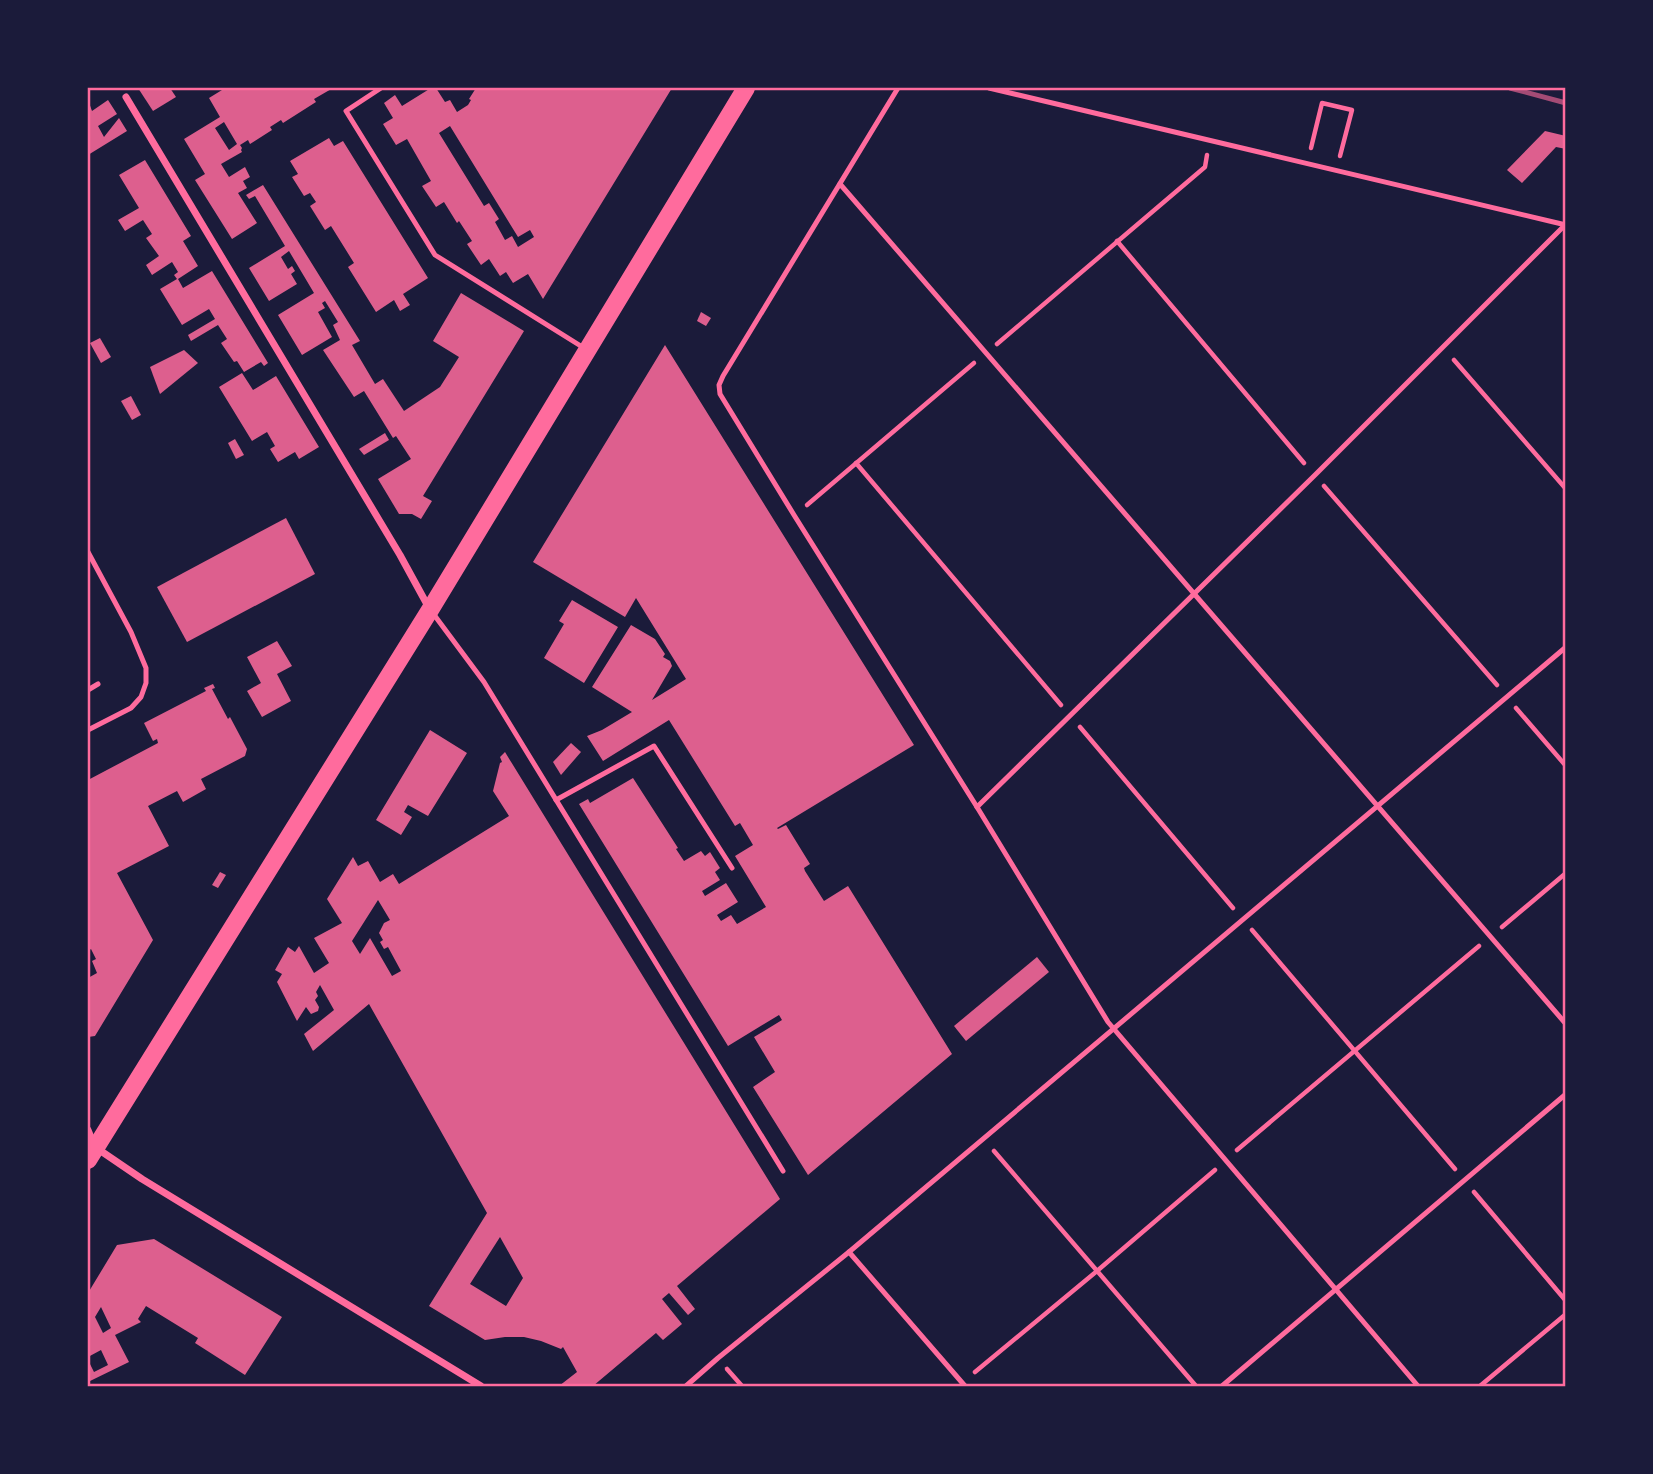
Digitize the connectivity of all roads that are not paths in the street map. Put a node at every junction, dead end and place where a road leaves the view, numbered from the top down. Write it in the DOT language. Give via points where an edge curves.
graph roads {
  1 [pos="382,88"];
  2 [pos="746,88"];
  3 [pos="898,88"];
  4 [pos="989,88"];
  5 [pos="1011,90"];
  6 [pos="126,97"];
  7 [pos="840,184"];
  8 [pos="1565,225"];
  9 [pos="586,350"];
  10 [pos="88,552"];
  11 [pos="1195,594"];
  12 [pos="430,610"];
  13 [pos="1566,647"];
  14 [pos="98,684"];
  15 [pos="88,690"];
  16 [pos="88,730"];
  17 [pos="556,800"];
  18 [pos="1377,806"];
  19 [pos="977,807"];
  20 [pos="732,868"];
  21 [pos="1566,1024"];
  22 [pos="1113,1028"];
  23 [pos="1566,1094"];
  24 [pos="88,1130"];
  25 [pos="91,1154"];
  26 [pos="783,1171"];
  27 [pos="849,1252"];
  28 [pos="1335,1289"];
  29 [pos="964,1385"];
  30 [pos="481,1387"];
  31 [pos="685,1387"];
  32 [pos="1222,1387"];
  33 [pos="1418,1387"];
  1 -- 9 [label="lane" via="346,111 435,255"];
  2 -- 9 [label="main road"];
  3 -- 7 [label="lane"];
  4 -- 5 [label="lane"];
  5 -- 8 [label="lane"];
  6 -- 12 [label="street"];
  7 -- 11 [label="lane"];
  7 -- 19 [label="lane" via="723,376 720,394"];
  8 -- 11 [label="lane"];
  9 -- 12 [label="main road"];
  10 -- 16 [label="lane" via="131,632 146,668 146,683 131,708"];
  11 -- 18 [label="lane"];
  11 -- 19 [label="lane"];
  12 -- 17 [label="lane" via="484,682"];
  12 -- 25 [label="main road"];
  13 -- 18 [label="lane"];
  14 -- 15 [label="lane"];
  17 -- 20 [label="lane" via="654,746"];
  17 -- 26 [label="lane"];
  18 -- 21 [label="lane"];
  18 -- 22 [label="lane"];
  19 -- 22 [label="lane"];
  22 -- 27 [label="lane"];
  22 -- 28 [label="lane"];
  23 -- 28 [label="lane"];
  24 -- 25 [label="street"];
  25 -- 30 [label="street" via="154,1186"];
  27 -- 29 [label="lane"];
  27 -- 31 [label="lane"];
  28 -- 32 [label="lane"];
  28 -- 33 [label="lane"];
}
